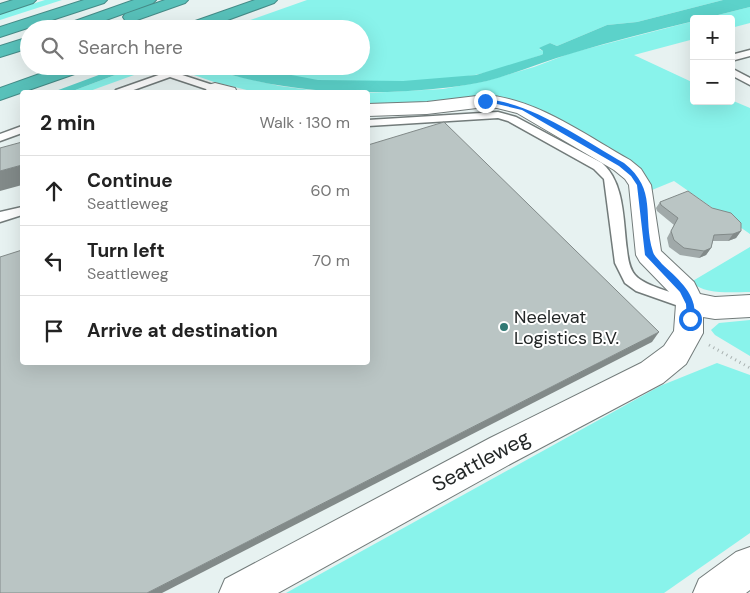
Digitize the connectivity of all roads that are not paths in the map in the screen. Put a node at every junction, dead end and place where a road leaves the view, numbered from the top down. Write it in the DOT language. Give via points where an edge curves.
graph roads {
  1 [pos="28,0"];
  2 [pos="82,0"];
  3 [pos="99,0"];
  4 [pos="148,0"];
  5 [pos="180,0"];
  6 [pos="268,0"];
  7 [pos="0,9"];
  8 [pos="27,20"];
  9 [pos="33,20"];
  10 [pos="92,20"];
  11 [pos="124,20"];
  12 [pos="212,20"];
  13 [pos="20,23"];
  14 [pos="20,24"];
  15 [pos="0,30"];
  16 [pos="20,45"];
  17 [pos="0,52"];
  18 [pos="750,53"];
  19 [pos="20,56"];
  20 [pos="735,57"];
  21 [pos="0,63"];
  22 [pos="735,73"];
  23 [pos="54,75"];
  24 [pos="167,75"];
  25 [pos="173,75"];
  26 [pos="750,82"];
  27 [pos="126,90"];
  28 [pos="218,90"];
  29 [pos="0,94"];
  30 [pos="370,110"];
  31 [pos="370,123"];
  32 [pos="20,130"];
  33 [pos="0,138"];
  34 [pos="20,212"];
  35 [pos="0,217"];
  36 [pos="690,304"];
  37 [pos="750,306"];
  38 [pos="750,566"];
  39 [pos="239,593"];
  40 [pos="713,593"];
  1 -- 7 [label="highway"];
  2 -- 8 [label="highway"];
  3 -- 9 [label="highway"];
  4 -- 10 [label="highway"];
  5 -- 11 [label="highway"];
  6 -- 12 [label="highway"];
  13 -- 15 [label="highway"];
  14 -- 15 [label="highway"];
  16 -- 17 [label="highway"];
  18 -- 20 [label="lane"];
  19 -- 21 [label="highway"];
  22 -- 26 [label="lane"];
  23 -- 29 [label="highway"];
  24 -- 27 [label="lane"];
  25 -- 28 [label="lane"];
  30 -- 36 [label="street" via="485,101 505,103 524,109 622,165 640,185 649,255 684,290"];
  31 -- 36 [label="lane" via="498,115 512,119 598,166 610,179 622,263 630,279 641,287"];
  32 -- 33 [label="lane"];
  34 -- 35 [label="lane"];
  36 -- 37 [label="street" via="715,308"];
  36 -- 39 [label="street, Seattleweg" via="688,333 675,355 652,373 502,450"];
  38 -- 40 [label="street"];
}
